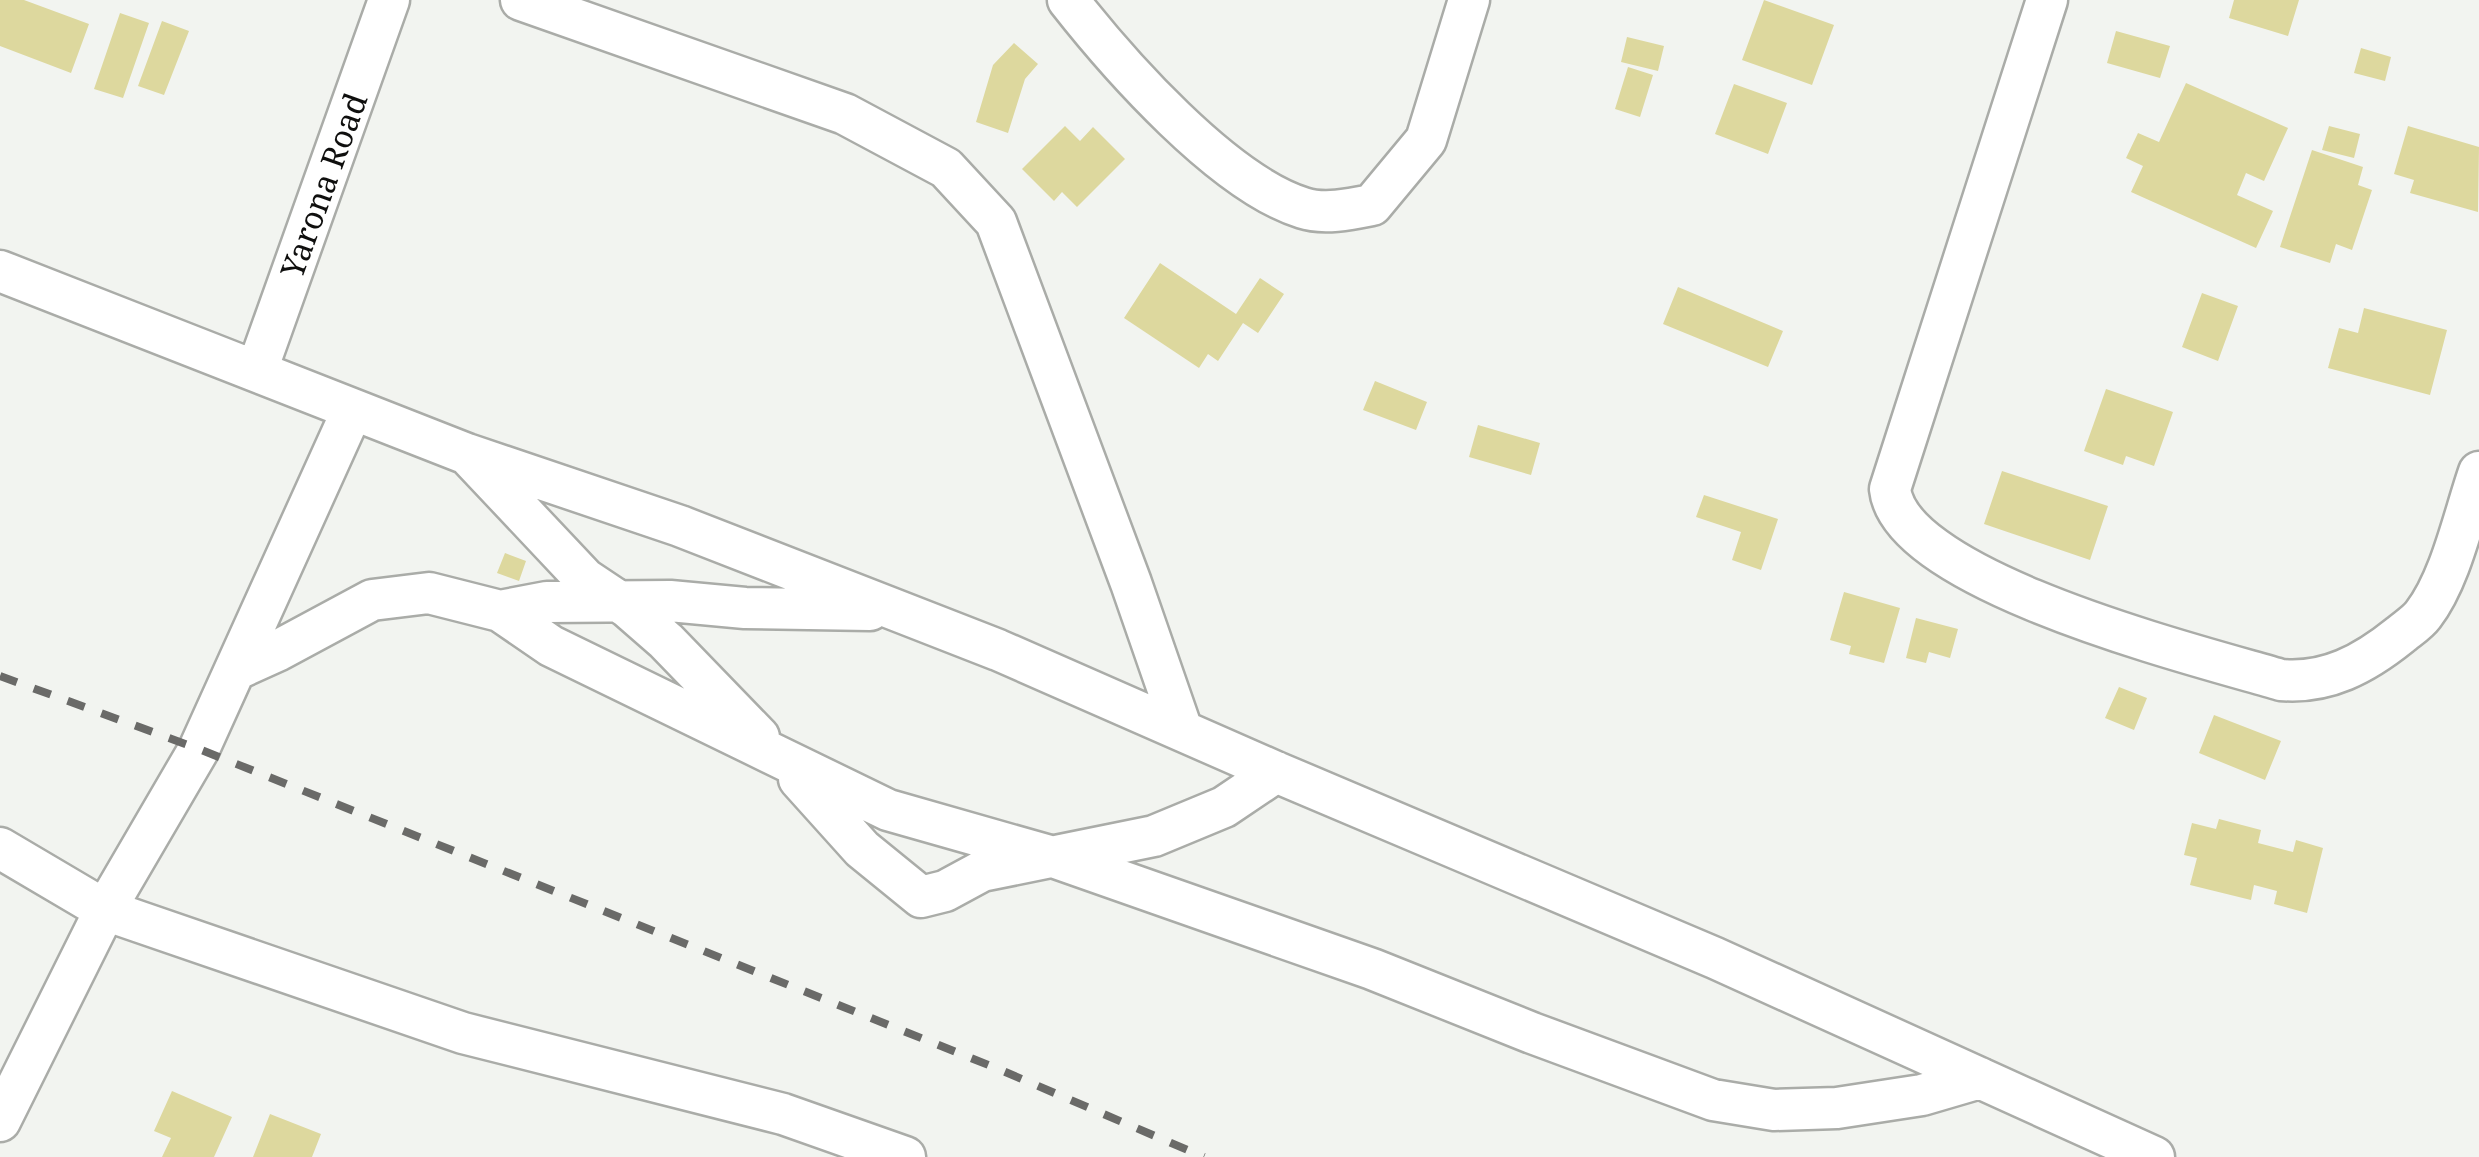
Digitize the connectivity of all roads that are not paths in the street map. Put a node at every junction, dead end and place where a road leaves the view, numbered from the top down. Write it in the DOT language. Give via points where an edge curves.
graph roads {
  1 [pos="390,0"];
  2 [pos="521,0"];
  3 [pos="1068,0"];
  4 [pos="1469,0"];
  5 [pos="2047,0"];
  6 [pos="0,271"];
  7 [pos="257,370"];
  8 [pos="352,410"];
  9 [pos="467,454"];
  10 [pos="2479,472"];
  11 [pos="620,602"];
  12 [pos="500,611"];
  13 [pos="899,611"];
  14 [pos="235,670"];
  15 [pos="1182,730"];
  16 [pos="776,756"];
  17 [pos="1276,772"];
  18 [pos="2,850"];
  19 [pos="1052,858"];
  20 [pos="105,910"];
  21 [pos="1980,1078"];
  22 [pos="0,1121"];
  23 [pos="904,1157"];
  24 [pos="2154,1157"];
  1 -- 7 [label="street, Yarona Road"];
  2 -- 15 [label="street" via="844,114 946,168 996,222"];
  3 -- 4 [label="street" via="1111,54 1219,157 1305,209 1345,210 1372,205 1426,140"];
  5 -- 10 [label="street" via="1890,489 1892,505 1915,534 1969,570 2066,615 2304,682 2346,671 2422,617 2440,586"];
  6 -- 7 [label="street"];
  7 -- 8 [label="street"];
  8 -- 9 [label="street"];
  8 -- 14 [label="street"];
  9 -- 11 [label="street" via="585,579"];
  9 -- 13 [label="street" via="680,526"];
  11 -- 12 [label="street" via="547,602"];
  11 -- 13 [label="street"];
  11 -- 16 [label="street" via="694,668"];
  12 -- 14 [label="street" via="429,592 372,600"];
  12 -- 16 [label="street" via="551,646"];
  13 -- 15 [label="street"];
  14 -- 20 [label="street" via="199,749"];
  15 -- 17 [label="street"];
  16 -- 19 [label="street" via="888,810"];
  16 -- 19 [label="street" via="862,849 920,897 982,871"];
  17 -- 19 [label="street" via="1224,807 1154,836"];
  17 -- 21 [label="street"];
  18 -- 20 [label="street"];
  19 -- 21 [label="street" via="1372,969 1713,1100 1774,1110 1837,1108"];
  20 -- 22 [label="street"];
  20 -- 23 [label="street" via="463,1033 783,1114"];
  21 -- 24 [label="street"];
}
